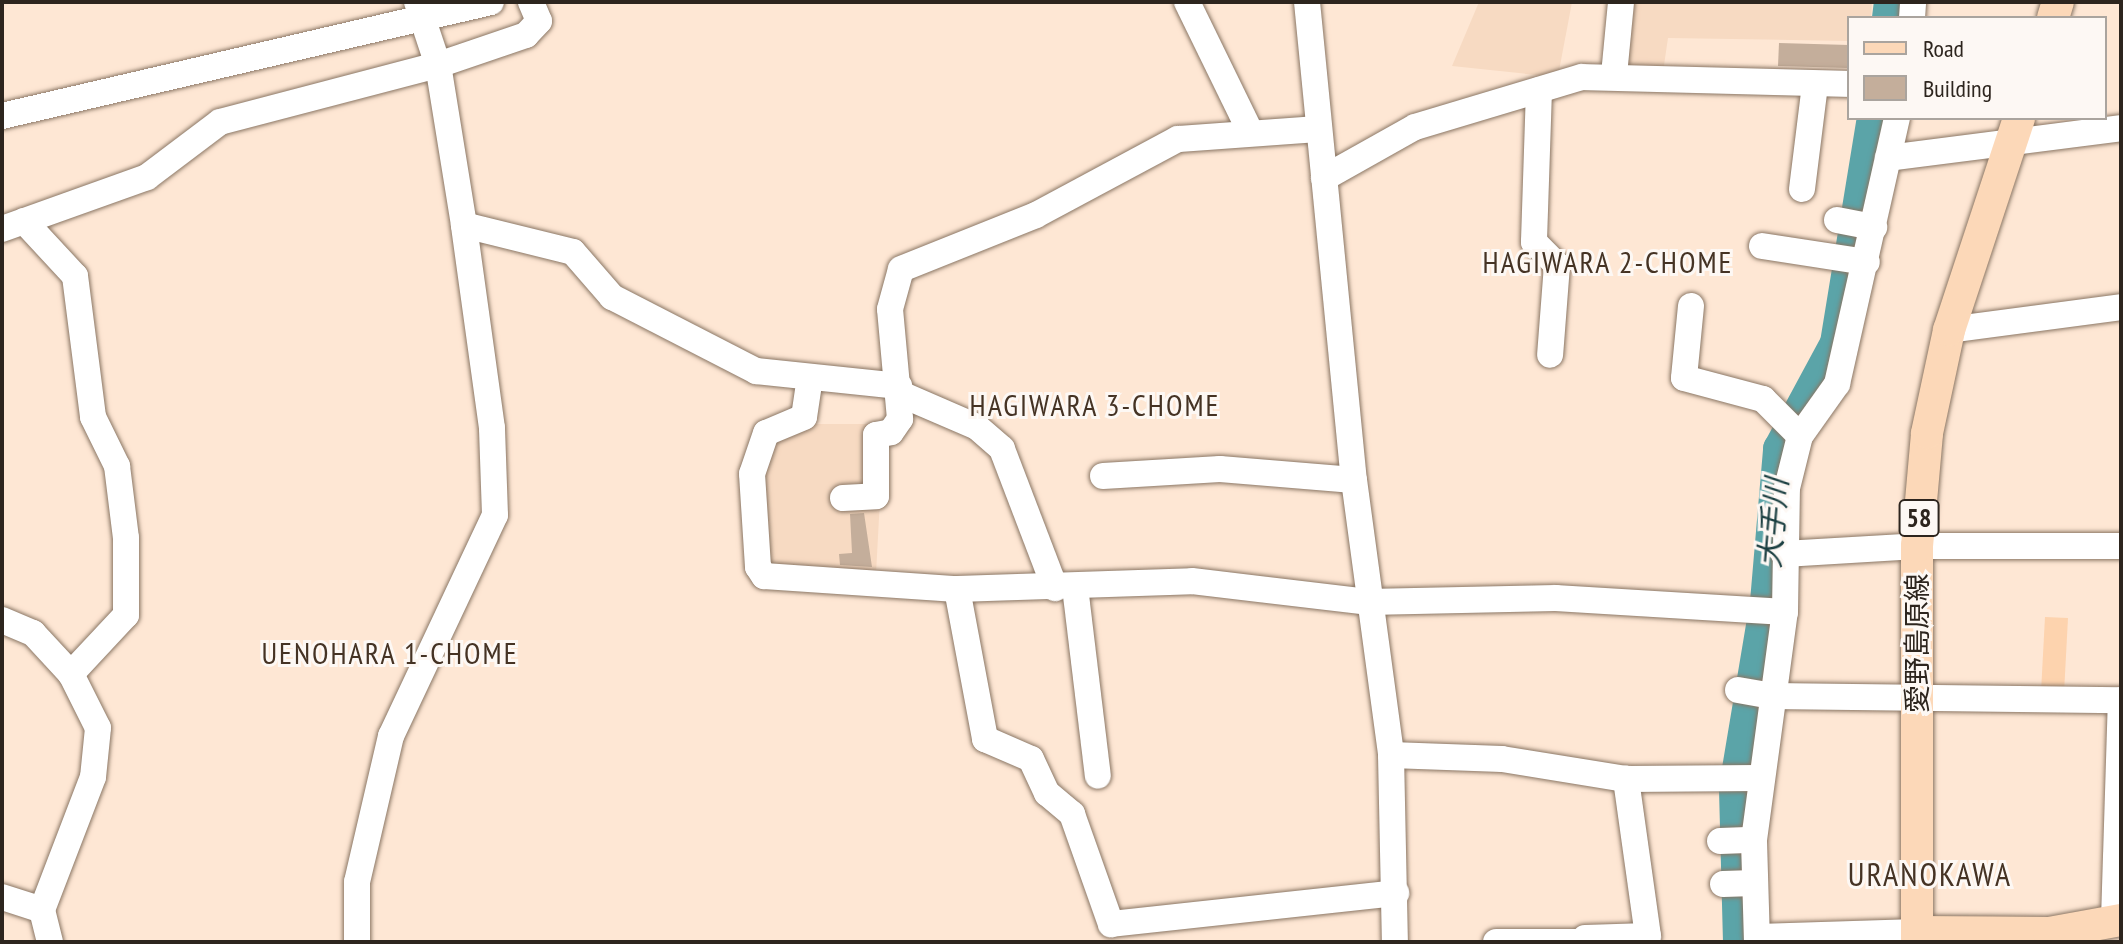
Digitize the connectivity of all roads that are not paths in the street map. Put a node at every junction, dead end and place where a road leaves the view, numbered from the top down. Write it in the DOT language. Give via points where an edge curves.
graph roads {
  1 [pos="491,2"];
  2 [pos="531,2"];
  3 [pos="1187,2"];
  4 [pos="1307,2"];
  5 [pos="1621,2"];
  6 [pos="420,10"];
  7 [pos="438,65"];
  8 [pos="1614,75"];
  9 [pos="1815,84"];
  10 [pos="1847,84"];
  11 [pos="1539,90"];
  12 [pos="2,116"];
  13 [pos="1897,120"];
  14 [pos="2121,128"];
  15 [pos="1249,129"];
  16 [pos="1319,129"];
  17 [pos="2014,131"];
  18 [pos="1888,158"];
  19 [pos="1324,178"];
  20 [pos="1802,189"];
  21 [pos="13,225"];
  22 [pos="464,225"];
  23 [pos="1762,246"];
  24 [pos="1854,260"];
  25 [pos="1691,306"];
  26 [pos="2121,307"];
  27 [pos="1949,330"];
  28 [pos="1550,355"];
  29 [pos="810,377"];
  30 [pos="901,391"];
  31 [pos="1793,428"];
  32 [pos="1103,476"];
  33 [pos="1354,480"];
  34 [pos="843,498"];
  35 [pos="1917,546"];
  36 [pos="2121,546"];
  37 [pos="1784,554"];
  38 [pos="1065,588"];
  39 [pos="957,589"];
  40 [pos="1368,602"];
  41 [pos="1772,611"];
  42 [pos="2,620"];
  43 [pos="71,674"];
  44 [pos="1753,693"];
  45 [pos="1917,697"];
  46 [pos="2121,700"];
  47 [pos="1391,755"];
  48 [pos="1098,776"];
  49 [pos="1745,778"];
  50 [pos="1626,779"];
  51 [pos="1396,893"];
  52 [pos="2,897"];
  53 [pos="42,910"];
  54 [pos="2117,920"];
  55 [pos="1917,937"];
  56 [pos="1757,939"];
  57 [pos="1585,940"];
  58 [pos="50,942"];
  59 [pos="357,942"];
  60 [pos="1395,942"];
  61 [pos="1496,942"];
  1 -- 6 [label="street"];
  2 -- 7 [label="street" via="539,21 526,35"];
  3 -- 15 [label="street"];
  4 -- 16 [label="street"];
  5 -- 8 [label="street"];
  6 -- 7 [label="street"];
  6 -- 12 [label="street"];
  7 -- 21 [label="street" via="220,122 147,177"];
  7 -- 22 [label="street"];
  8 -- 9 [label="street" via="1706,84"];
  8 -- 11 [label="street"];
  9 -- 10 [label="street"];
  9 -- 20 [label="street"];
  11 -- 19 [label="street" via="1415,127"];
  11 -- 28 [label="street" via="1534,242 1557,265"];
  13 -- 18 [label="street"];
  14 -- 17 [label="street"];
  15 -- 16 [label="street"];
  15 -- 30 [label="street" via="1178,139 1036,215 901,269 890,309"];
  16 -- 19 [label="street"];
  17 -- 18 [label="street"];
  17 -- 27 [label="main road, 愛野島原線 / 58"];
  18 -- 24 [label="street" via="1854,224"];
  19 -- 33 [label="street"];
  21 -- 43 [label="street" via="75,276 93,417 117,466 126,538 126,615"];
  22 -- 29 [label="street" via="573,252 612,297 712,353 756,371"];
  22 -- 59 [label="street" via="492,428 495,515 391,736 357,882"];
  23 -- 24 [label="street"];
  24 -- 31 [label="street" via="1837,384"];
  25 -- 31 [label="street" via="1684,378 1745,391"];
  26 -- 27 [label="street"];
  27 -- 35 [label="main road, 愛野島原線 / 58" via="1927,433"];
  29 -- 30 [label="street"];
  29 -- 39 [label="street" via="804,417 766,433 752,474 761,574"];
  30 -- 34 [label="street" via="897,427 876,435 876,496"];
  30 -- 38 [label="street" via="977,427 1002,449"];
  31 -- 37 [label="street"];
  32 -- 33 [label="street" via="1220,469"];
  33 -- 40 [label="street"];
  35 -- 36 [label="street"];
  35 -- 37 [label="street"];
  35 -- 45 [label="main road, 愛野島原線 / 58"];
  37 -- 41 [label="street"];
  38 -- 39 [label="street"];
  38 -- 40 [label="street" via="1192,581"];
  38 -- 48 [label="street"];
  39 -- 51 [label="street" via="985,739 1031,759 1047,793 1072,814 1111,924"];
  40 -- 41 [label="street" via="1556,598"];
  40 -- 47 [label="street"];
  41 -- 44 [label="street"];
  42 -- 43 [label="street" via="33,633"];
  43 -- 53 [label="street" via="98,728 93,777"];
  44 -- 45 [label="street"];
  44 -- 49 [label="street"];
  45 -- 46 [label="street"];
  45 -- 55 [label="main road, 愛野島原線 / 58"];
  46 -- 54 [label="street"];
  47 -- 50 [label="street" via="1502,759"];
  47 -- 51 [label="street"];
  49 -- 50 [label="street"];
  49 -- 56 [label="street" via="1738,883"];
  50 -- 57 [label="street" via="1648,936"];
  51 -- 60 [label="street"];
  52 -- 53 [label="street"];
  53 -- 58 [label="street"];
  54 -- 55 [label="main road" via="2049,933"];
  55 -- 56 [label="street"];
  57 -- 61 [label="street"];
}
